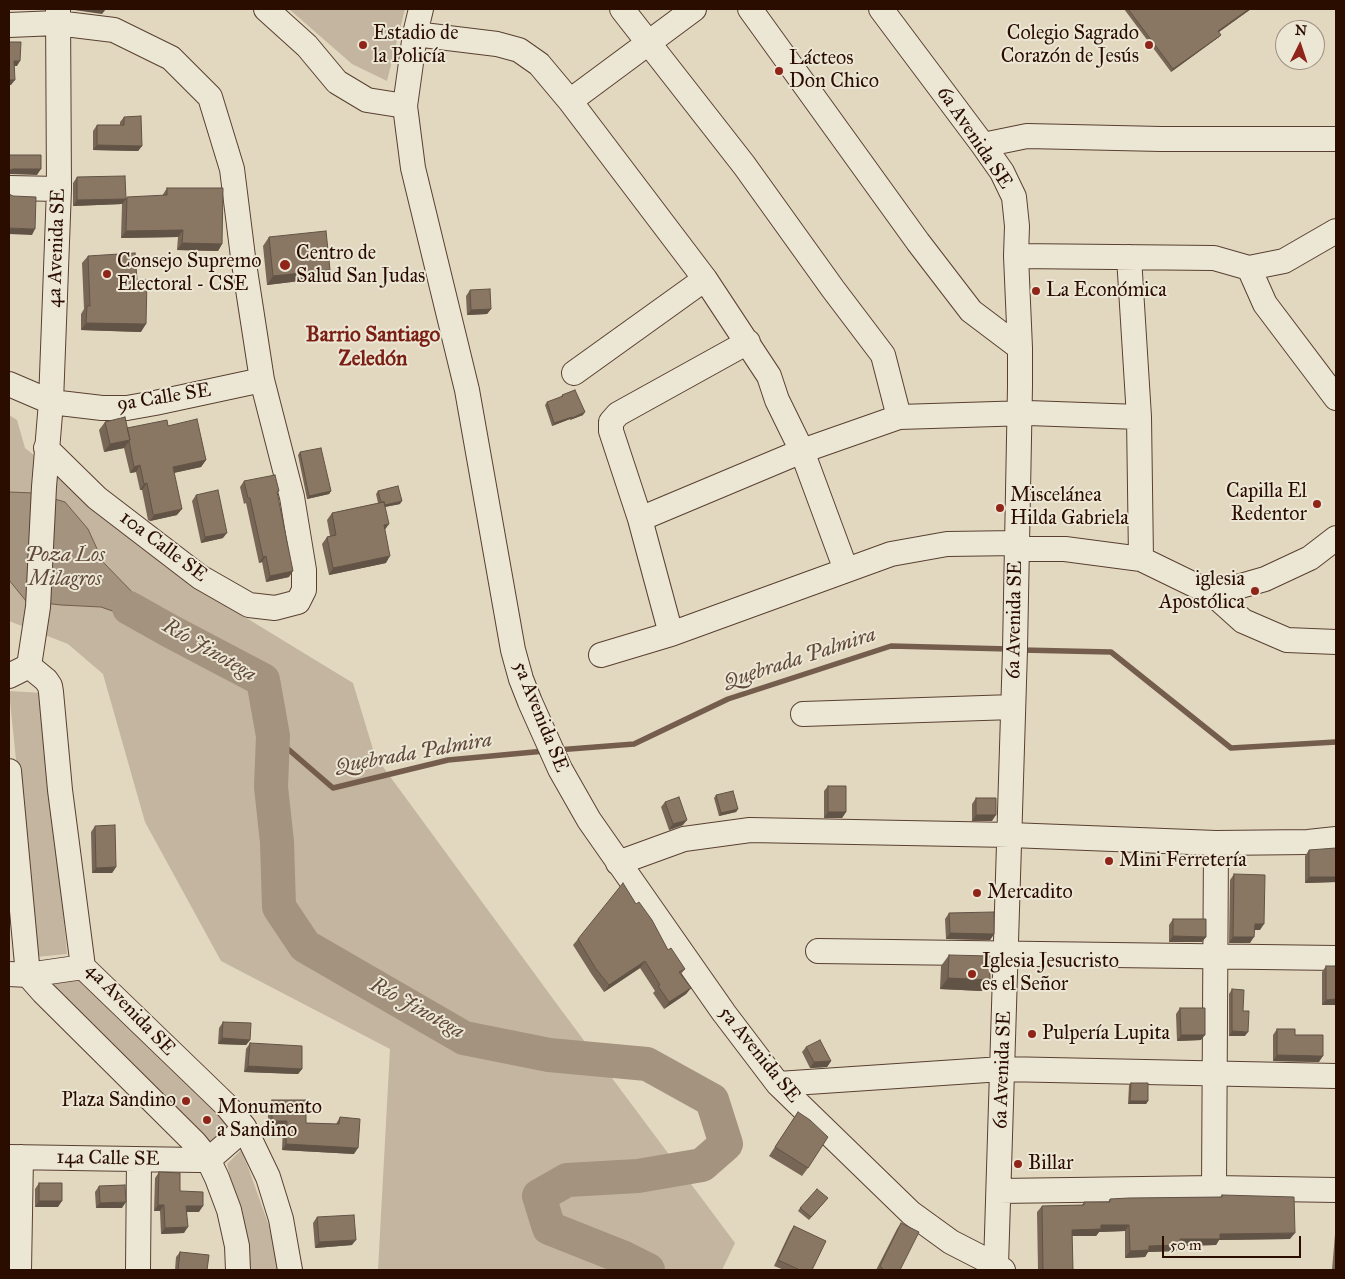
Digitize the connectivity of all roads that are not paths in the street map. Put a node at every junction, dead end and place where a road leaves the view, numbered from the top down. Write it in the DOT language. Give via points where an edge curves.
graph roads {
  1 [pos="266,9"];
  2 [pos="421,9"];
  3 [pos="622,9"];
  4 [pos="694,9"];
  5 [pos="750,9"];
  6 [pos="881,9"];
  7 [pos="57,16"];
  8 [pos="9,25"];
  9 [pos="415,34"];
  10 [pos="648,43"];
  11 [pos="570,102"];
  12 [pos="405,106"];
  13 [pos="1336,139"];
  14 [pos="984,145"];
  15 [pos="9,188"];
  16 [pos="59,189"];
  17 [pos="1336,231"];
  18 [pos="1016,256"];
  19 [pos="1129,257"];
  20 [pos="1249,268"];
  21 [pos="705,279"];
  22 [pos="748,342"];
  23 [pos="1020,348"];
  24 [pos="574,372"];
  25 [pos="262,380"];
  26 [pos="9,384"];
  27 [pos="1336,398"];
  28 [pos="51,402"];
  29 [pos="1019,413"];
  30 [pos="900,417"];
  31 [pos="1139,417"];
  32 [pos="46,448"];
  33 [pos="802,451"];
  34 [pos="640,519"];
  35 [pos="1336,538"];
  36 [pos="1017,546"];
  37 [pos="1141,559"];
  38 [pos="846,570"];
  39 [pos="1213,594"];
  40 [pos="671,634"];
  41 [pos="1336,642"];
  42 [pos="601,655"];
  43 [pos="19,671"];
  44 [pos="1013,707"];
  45 [pos="803,714"];
  46 [pos="9,772"];
  47 [pos="1010,835"];
  48 [pos="1336,839"];
  49 [pos="1216,843"];
  50 [pos="618,863"];
  51 [pos="818,951"];
  52 [pos="1007,954"];
  53 [pos="1216,956"];
  54 [pos="1336,958"];
  55 [pos="83,967"];
  56 [pos="18,974"];
  57 [pos="1002,1069"];
  58 [pos="1214,1074"];
  59 [pos="1336,1076"];
  60 [pos="778,1084"];
  61 [pos="244,1127"];
  62 [pos="15,1157"];
  63 [pos="208,1159"];
  64 [pos="140,1160"];
  65 [pos="1214,1188"];
  66 [pos="1336,1190"];
  67 [pos="999,1192"];
  68 [pos="1000,1268"];
  69 [pos="19,1270"];
  70 [pos="138,1270"];
  71 [pos="238,1270"];
  72 [pos="290,1270"];
  1 -- 12 [label="street" via="307,46 337,82 367,100"];
  2 -- 9 [label="street, 5a Avenida SE"];
  3 -- 10 [label="street"];
  4 -- 10 [label="street"];
  5 -- 23 [label="street" via="971,312"];
  6 -- 14 [label="street, 6a Avenida SE"];
  7 -- 8 [label="street"];
  7 -- 16 [label="street, 4a Avenida SE"];
  7 -- 25 [label="street" via="114,30 171,58 210,97 232,169"];
  9 -- 11 [label="street" via="520,50 539,64"];
  9 -- 12 [label="street, 5a Avenida SE"];
  10 -- 11 [label="street"];
  10 -- 30 [label="street" via="744,166 883,355"];
  11 -- 21 [label="street"];
  12 -- 50 [label="street, 5a Avenida SE" via="414,168 467,390 521,679 560,769"];
  13 -- 14 [label="street" via="1027,136"];
  14 -- 18 [label="street, 6a Avenida SE" via="1014,197"];
  15 -- 16 [label="street"];
  16 -- 28 [label="street, 4a Avenida SE"];
  17 -- 20 [label="street" via="1284,261"];
  18 -- 19 [label="street"];
  18 -- 23 [label="street, 6a Avenida SE"];
  19 -- 20 [label="street" via="1214,258"];
  19 -- 31 [label="street"];
  20 -- 27 [label="street" via="1265,304"];
  21 -- 22 [label="street"];
  21 -- 24 [label="street"];
  22 -- 33 [label="street" via="769,376"];
  22 -- 34 [label="street" via="618,414 611,422 611,431"];
  23 -- 29 [label="street, 6a Avenida SE"];
  25 -- 28 [label="street, 9a Calle SE" via="127,408"];
  25 -- 32 [label="street, 10a Calle SE" via="292,497 304,570 304,590 298,602 275,608 249,605 200,577 97,498"];
  26 -- 28 [label="street, 9a Calle SE"];
  28 -- 32 [label="street, 4a Avenida SE"];
  29 -- 30 [label="street"];
  29 -- 31 [label="street"];
  29 -- 36 [label="street, 6a Avenida SE"];
  30 -- 33 [label="street"];
  31 -- 37 [label="street"];
  32 -- 43 [label="street, 4a Avenida SE" via="38,607"];
  33 -- 34 [label="street"];
  33 -- 38 [label="street"];
  34 -- 40 [label="street"];
  35 -- 39 [label="street" via="1310,558 1264,579"];
  36 -- 37 [label="street"];
  36 -- 38 [label="street" via="947,544 891,554"];
  36 -- 44 [label="street, 6a Avenida SE"];
  37 -- 39 [label="street"];
  38 -- 40 [label="street"];
  39 -- 41 [label="street" via="1242,621 1288,640"];
  40 -- 42 [label="street"];
  43 -- 55 [label="street, 4a Avenida SE" via="46,680 50,686"];
  44 -- 45 [label="street"];
  44 -- 47 [label="street, 6a Avenida SE"];
  46 -- 56 [label="street"];
  47 -- 49 [label="street"];
  47 -- 50 [label="street" via="750,830 684,839"];
  47 -- 52 [label="street, 6a Avenida SE"];
  48 -- 49 [label="street"];
  49 -- 53 [label="street"];
  50 -- 60 [label="street, 5a Avenida SE"];
  51 -- 52 [label="street"];
  52 -- 53 [label="street"];
  52 -- 57 [label="street, 6a Avenida SE"];
  53 -- 54 [label="street"];
  53 -- 58 [label="street"];
  55 -- 56 [label="street"];
  55 -- 61 [label="street, 4a Avenida SE" via="226,1105"];
  56 -- 63 [label="street" via="43,992"];
  57 -- 58 [label="street"];
  57 -- 60 [label="street"];
  57 -- 67 [label="street, 6a Avenida SE"];
  58 -- 59 [label="street"];
  58 -- 65 [label="street"];
  60 -- 68 [label="street, 5a Avenida SE" via="911,1213 951,1242"];
  61 -- 63 [label="street"];
  61 -- 72 [label="street, 4a Avenida SE" via="268,1177 281,1219"];
  62 -- 64 [label="street, 14a Calle SE"];
  62 -- 69 [label="street"];
  63 -- 64 [label="street, 14a Calle SE"];
  63 -- 71 [label="street" via="229,1210"];
  64 -- 70 [label="street"];
  65 -- 66 [label="street"];
  65 -- 67 [label="street"];
  67 -- 68 [label="street, 6a Avenida SE"];
}
